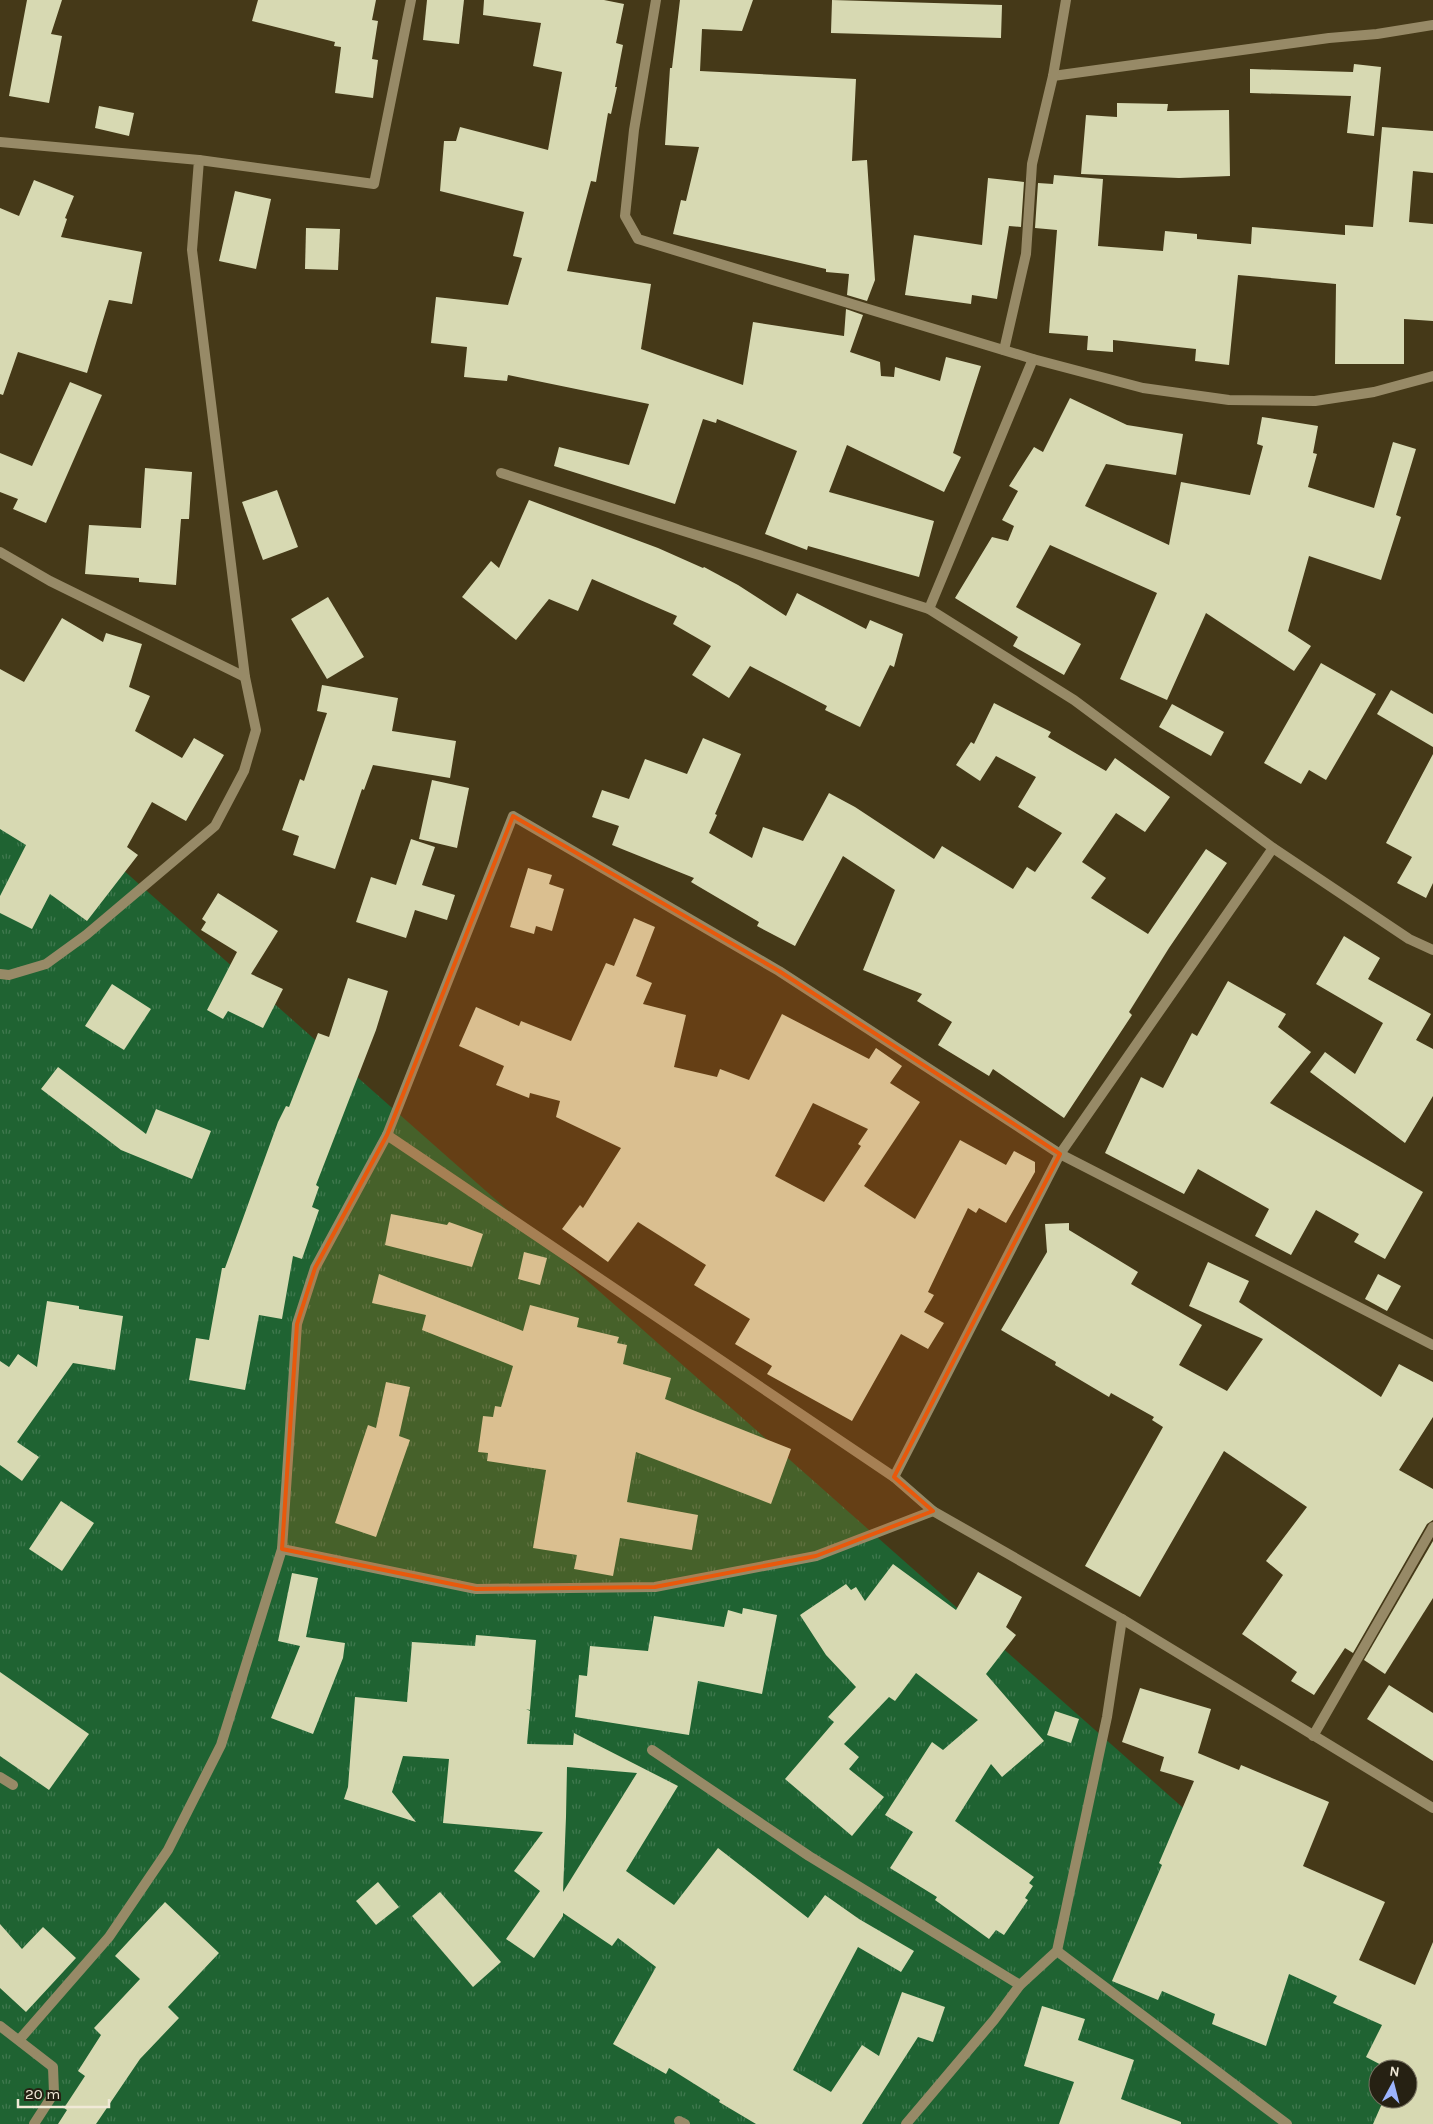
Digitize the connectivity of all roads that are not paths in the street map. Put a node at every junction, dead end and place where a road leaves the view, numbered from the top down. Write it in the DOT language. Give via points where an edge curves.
graph roads {
  1 [pos="411,0"];
  2 [pos="656,0"];
  3 [pos="1066,0"];
  4 [pos="1433,25"];
  5 [pos="1053,76"];
  6 [pos="0,142"];
  7 [pos="199,160"];
  8 [pos="1004,350"];
  9 [pos="1033,359"];
  10 [pos="1433,376"];
  11 [pos="501,473"];
  12 [pos="0,552"];
  13 [pos="929,608"];
  14 [pos="245,678"];
  15 [pos="1273,848"];
  16 [pos="1433,950"];
  17 [pos="0,974"];
  18 [pos="387,1135"];
  19 [pos="1060,1154"];
  20 [pos="1433,1344"];
  21 [pos="894,1477"];
  22 [pos="933,1511"];
  23 [pos="1433,1527"];
  24 [pos="282,1549"];
  25 [pos="1122,1619"];
  26 [pos="1314,1736"];
  27 [pos="652,1750"];
  28 [pos="0,1777"];
  29 [pos="13,1785"];
  30 [pos="1433,1808"];
  31 [pos="1057,1951"];
  32 [pos="1020,1985"];
  33 [pos="0,2026"];
  34 [pos="20,2039"];
  35 [pos="34,2124"];
  36 [pos="906,2124"];
  37 [pos="1288,2124"];
  1 -- 7 [label="street" via="374,184"];
  2 -- 8 [label="street" via="634,130 625,216 638,239"];
  3 -- 5 [label="street"];
  4 -- 5 [label="street"];
  5 -- 8 [label="street" via="1032,164 1026,254"];
  6 -- 7 [label="street"];
  7 -- 14 [label="street" via="192,250"];
  8 -- 9 [label="street"];
  9 -- 10 [label="street" via="1142,388 1229,400 1315,401 1374,392"];
  9 -- 13 [label="street"];
  11 -- 13 [label="street"];
  12 -- 14 [label="street" via="50,581"];
  13 -- 15 [label="street" via="1074,700"];
  14 -- 17 [label="street" via="256,730 244,771 215,826 86,935 46,964 9,976"];
  15 -- 16 [label="street" via="1409,939"];
  15 -- 19 [label="street"];
  18 -- 19 [label="street" via="513,816 779,971"];
  18 -- 21 [label="street"];
  18 -- 24 [label="street" via="316,1268 297,1324"];
  19 -- 20 [label="street"];
  19 -- 21 [label="street"];
  21 -- 22 [label="street"];
  22 -- 24 [label="street" via="816,1556 655,1587 476,1589"];
  22 -- 25 [label="street"];
  23 -- 26 [label="street"];
  24 -- 34 [label="street" via="222,1744 168,1850 109,1937"];
  25 -- 26 [label="street"];
  25 -- 31 [label="street" via="1107,1717"];
  26 -- 30 [label="street"];
  27 -- 32 [label="street" via="809,1856"];
  28 -- 29 [label="street"];
  31 -- 32 [label="street"];
  31 -- 37 [label="street"];
  32 -- 36 [label="street"];
  33 -- 34 [label="street"];
  34 -- 35 [label="street" via="53,2067 54,2094"];
}
